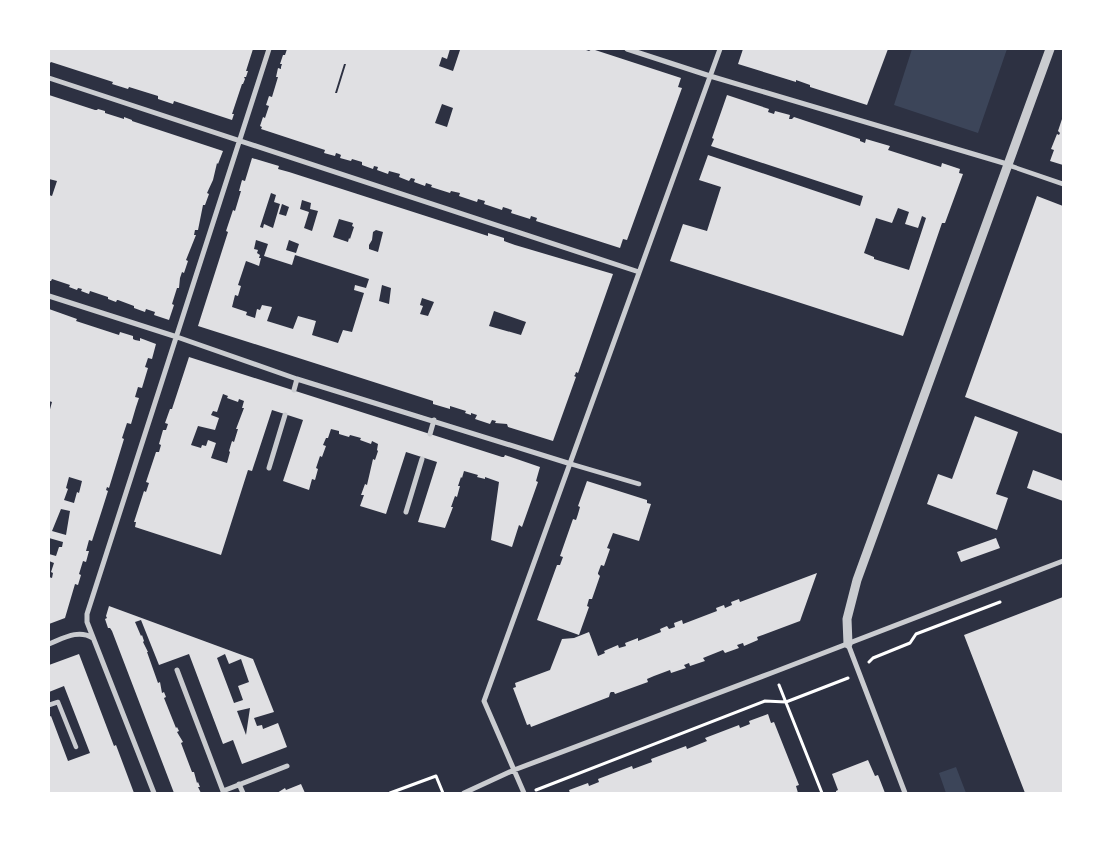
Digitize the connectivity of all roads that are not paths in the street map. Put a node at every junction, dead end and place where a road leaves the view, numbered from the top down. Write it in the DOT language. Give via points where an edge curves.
graph roads {
  1 [pos="269,49"];
  2 [pos="627,49"];
  3 [pos="720,49"];
  4 [pos="1050,49"];
  5 [pos="710,76"];
  6 [pos="49,78"];
  7 [pos="241,140"];
  8 [pos="1007,164"];
  9 [pos="1063,184"];
  10 [pos="639,272"];
  11 [pos="49,296"];
  12 [pos="178,337"];
  13 [pos="297,379"];
  14 [pos="294,390"];
  15 [pos="285,415"];
  16 [pos="434,420"];
  17 [pos="430,434"];
  18 [pos="422,459"];
  19 [pos="571,464"];
  20 [pos="270,468"];
  21 [pos="639,484"];
  22 [pos="406,512"];
  23 [pos="1063,561"];
  24 [pos="94,638"];
  25 [pos="49,644"];
  26 [pos="848,644"];
  27 [pos="177,670"];
  28 [pos="49,705"];
  29 [pos="76,748"];
  30 [pos="287,766"];
  31 [pos="514,770"];
  32 [pos="239,784"];
  33 [pos="154,793"];
  34 [pos="242,793"];
  35 [pos="464,793"];
  36 [pos="524,793"];
  37 [pos="905,793"];
  1 -- 7 [label="street"];
  2 -- 5 [label="street"];
  3 -- 5 [label="street"];
  4 -- 8 [label="street"];
  5 -- 8 [label="street"];
  5 -- 10 [label="street"];
  6 -- 7 [label="street"];
  7 -- 10 [label="street"];
  7 -- 12 [label="street"];
  8 -- 9 [label="street"];
  8 -- 26 [label="street" via="857,580 847,619"];
  10 -- 19 [label="street"];
  11 -- 12 [label="street"];
  12 -- 13 [label="street"];
  12 -- 24 [label="street" via="87,614"];
  13 -- 14 [label="street"];
  13 -- 16 [label="street"];
  15 -- 20 [label="street"];
  16 -- 17 [label="street"];
  16 -- 19 [label="street"];
  18 -- 22 [label="street"];
  19 -- 21 [label="street"];
  19 -- 31 [label="street" via="484,701"];
  23 -- 26 [label="street"];
  24 -- 25 [label="street" via="82,633 73,634"];
  24 -- 33 [label="street"];
  26 -- 31 [label="street"];
  26 -- 37 [label="street"];
  27 -- 32 [label="street" via="223,791"];
  28 -- 29 [label="street" via="58,702"];
  30 -- 32 [label="street"];
  31 -- 35 [label="street"];
  31 -- 36 [label="street"];
  32 -- 34 [label="street"];
}
